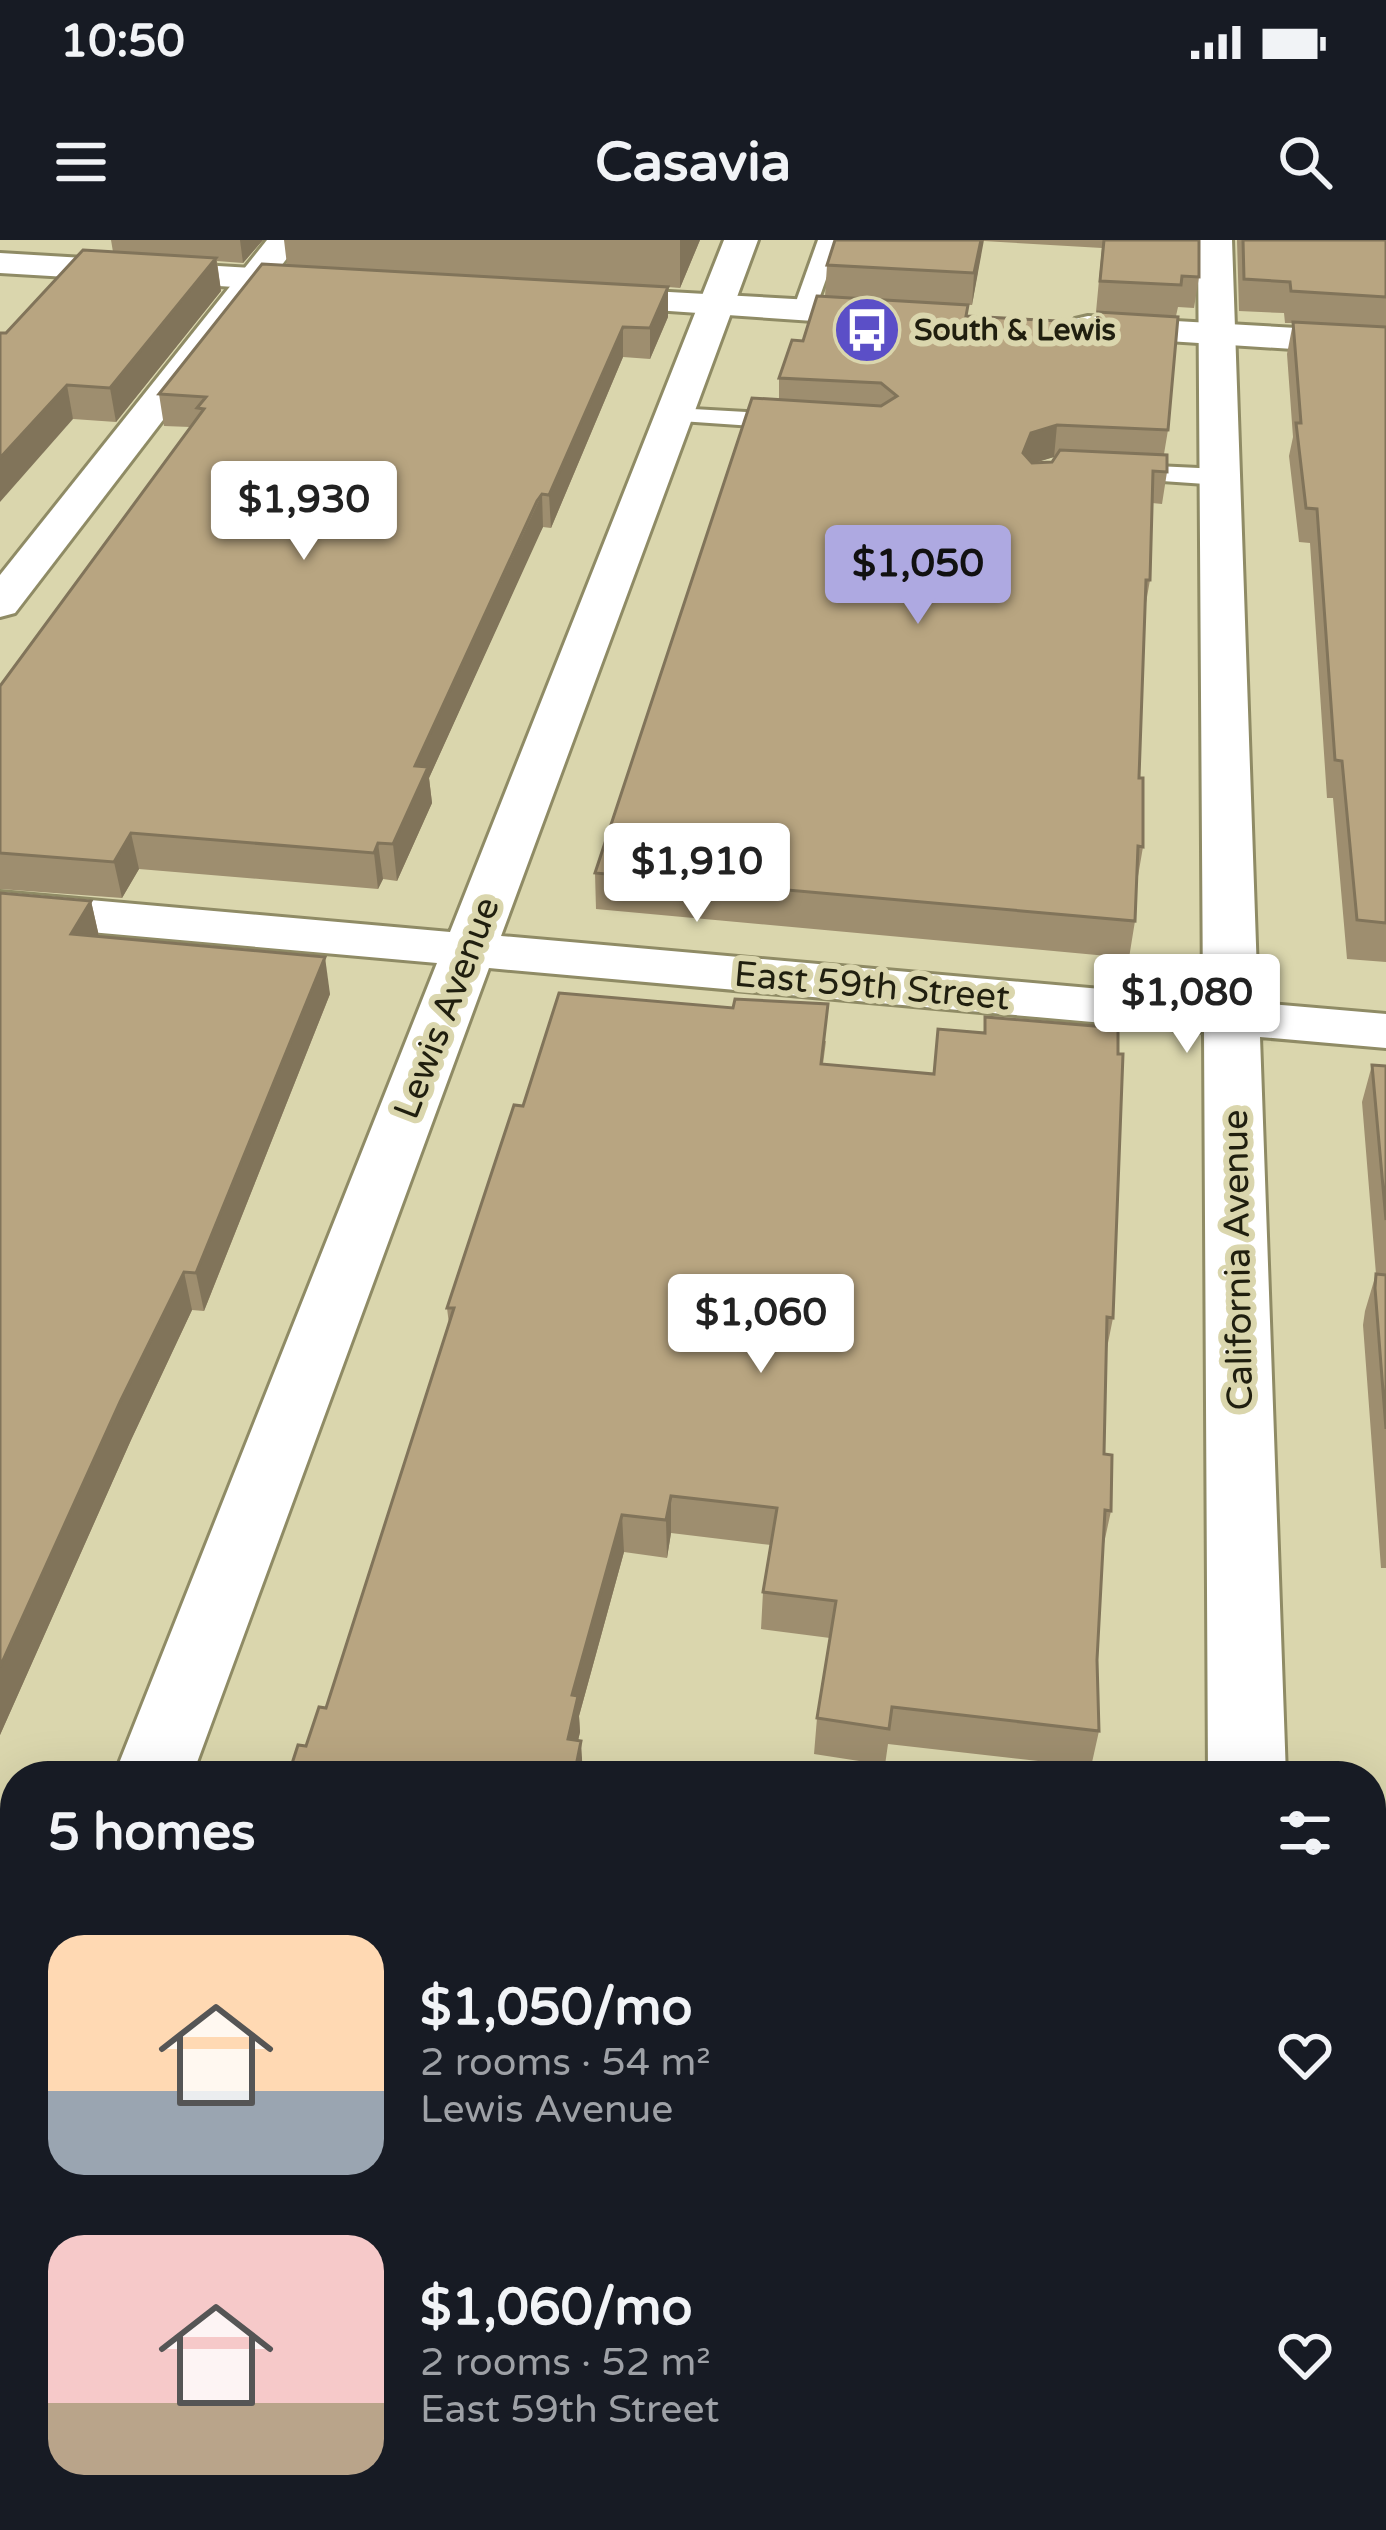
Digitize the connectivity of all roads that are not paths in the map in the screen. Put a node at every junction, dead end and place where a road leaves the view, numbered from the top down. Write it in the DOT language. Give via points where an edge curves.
graph roads {
  1 [pos="284,240"];
  2 [pos="741,240"];
  3 [pos="829,240"];
  4 [pos="1215,240"];
  5 [pos="0,263"];
  6 [pos="255,278"];
  7 [pos="370,285"];
  8 [pos="555,296"];
  9 [pos="717,305"];
  10 [pos="804,310"];
  11 [pos="941,318"];
  12 [pos="1056,325"];
  13 [pos="1216,334"];
  14 [pos="1386,344"];
  15 [pos="674,416"];
  16 [pos="834,424"];
  17 [pos="1079,470"];
  18 [pos="1220,477"];
  19 [pos="0,604"];
  20 [pos="0,908"];
  21 [pos="470,950"];
  22 [pos="1233,1018"];
  23 [pos="1386,1031"];
  24 [pos="159,1761"];
  25 [pos="1247,1761"];
  1 -- 6 [label="street"];
  2 -- 9 [label="street, Lewis Avenue"];
  3 -- 10 [label="lane"];
  4 -- 13 [label="street, California Avenue"];
  5 -- 6 [label="street"];
  6 -- 7 [label="street"];
  6 -- 19 [label="street"];
  8 -- 9 [label="street"];
  9 -- 10 [label="street"];
  9 -- 15 [label="street, Lewis Avenue"];
  10 -- 11 [label="street"];
  12 -- 13 [label="street"];
  13 -- 14 [label="street"];
  13 -- 18 [label="street, California Avenue"];
  15 -- 16 [label="lane"];
  15 -- 21 [label="street, Lewis Avenue"];
  17 -- 18 [label="lane"];
  18 -- 22 [label="street, California Avenue"];
  20 -- 21 [label="street, East 59th Street"];
  21 -- 22 [label="street, East 59th Street"];
  21 -- 24 [label="street, Lewis Avenue"];
  22 -- 23 [label="street, East 59th Street"];
  22 -- 25 [label="street, California Avenue"];
}
